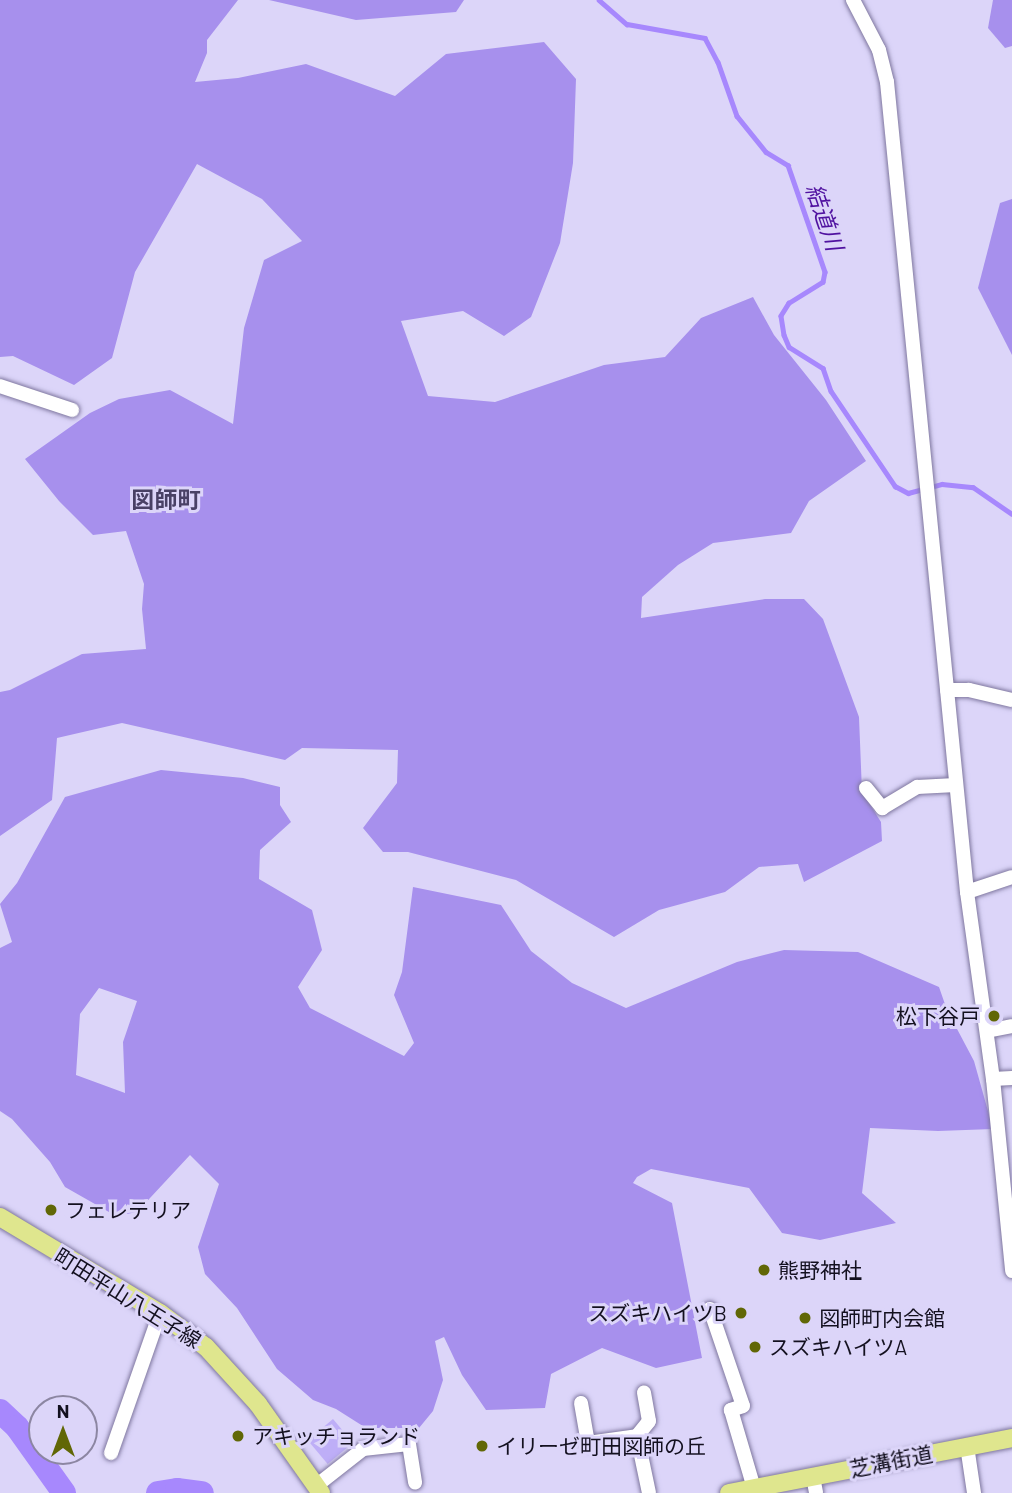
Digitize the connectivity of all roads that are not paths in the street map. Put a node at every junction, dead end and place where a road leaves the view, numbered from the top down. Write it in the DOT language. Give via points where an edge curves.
graph roads {
  1 [pos="853,0"];
  2 [pos="0,386"];
  3 [pos="72,410"];
  4 [pos="947,690"];
  5 [pos="1012,700"];
  6 [pos="956,785"];
  7 [pos="866,788"];
  8 [pos="1012,877"];
  9 [pos="967,892"];
  10 [pos="1012,1026"];
  11 [pos="987,1031"];
  12 [pos="1012,1078"];
  13 [pos="993,1079"];
  14 [pos="0,1217"];
  15 [pos="1012,1270"];
  16 [pos="710,1310"];
  17 [pos="160,1314"];
  18 [pos="644,1392"];
  19 [pos="581,1403"];
  20 [pos="638,1436"];
  21 [pos="1012,1438"];
  22 [pos="967,1446"];
  23 [pos="111,1453"];
  24 [pos="415,1483"];
  25 [pos="814,1485"];
  26 [pos="319,1489"];
  27 [pos="742,1491"];
  28 [pos="649,1493"];
  29 [pos="974,1493"];
  1 -- 4 [label="street" via="879,50 887,82"];
  2 -- 3 [label="street"];
  4 -- 5 [label="street"];
  4 -- 6 [label="street"];
  6 -- 7 [label="street" via="918,788 882,808"];
  6 -- 9 [label="street"];
  8 -- 9 [label="street"];
  9 -- 11 [label="street"];
  10 -- 11 [label="street"];
  11 -- 13 [label="street"];
  12 -- 13 [label="street"];
  13 -- 15 [label="street"];
  14 -- 17 [label="main road, 町田平山八王子線"];
  16 -- 27 [label="street" via="743,1406 731,1410"];
  17 -- 23 [label="street"];
  17 -- 26 [label="main road, 町田平山八王子線" via="225,1365"];
  18 -- 20 [label="street" via="649,1421"];
  19 -- 20 [label="street" via="587,1443"];
  20 -- 28 [label="street"];
  21 -- 22 [label="main road, 芝溝街道"];
  22 -- 25 [label="main road, 芝溝街道"];
  22 -- 29 [label="street"];
  24 -- 26 [label="street" via="409,1444 363,1449"];
  25 -- 27 [label="main road, 芝溝街道"];
}
